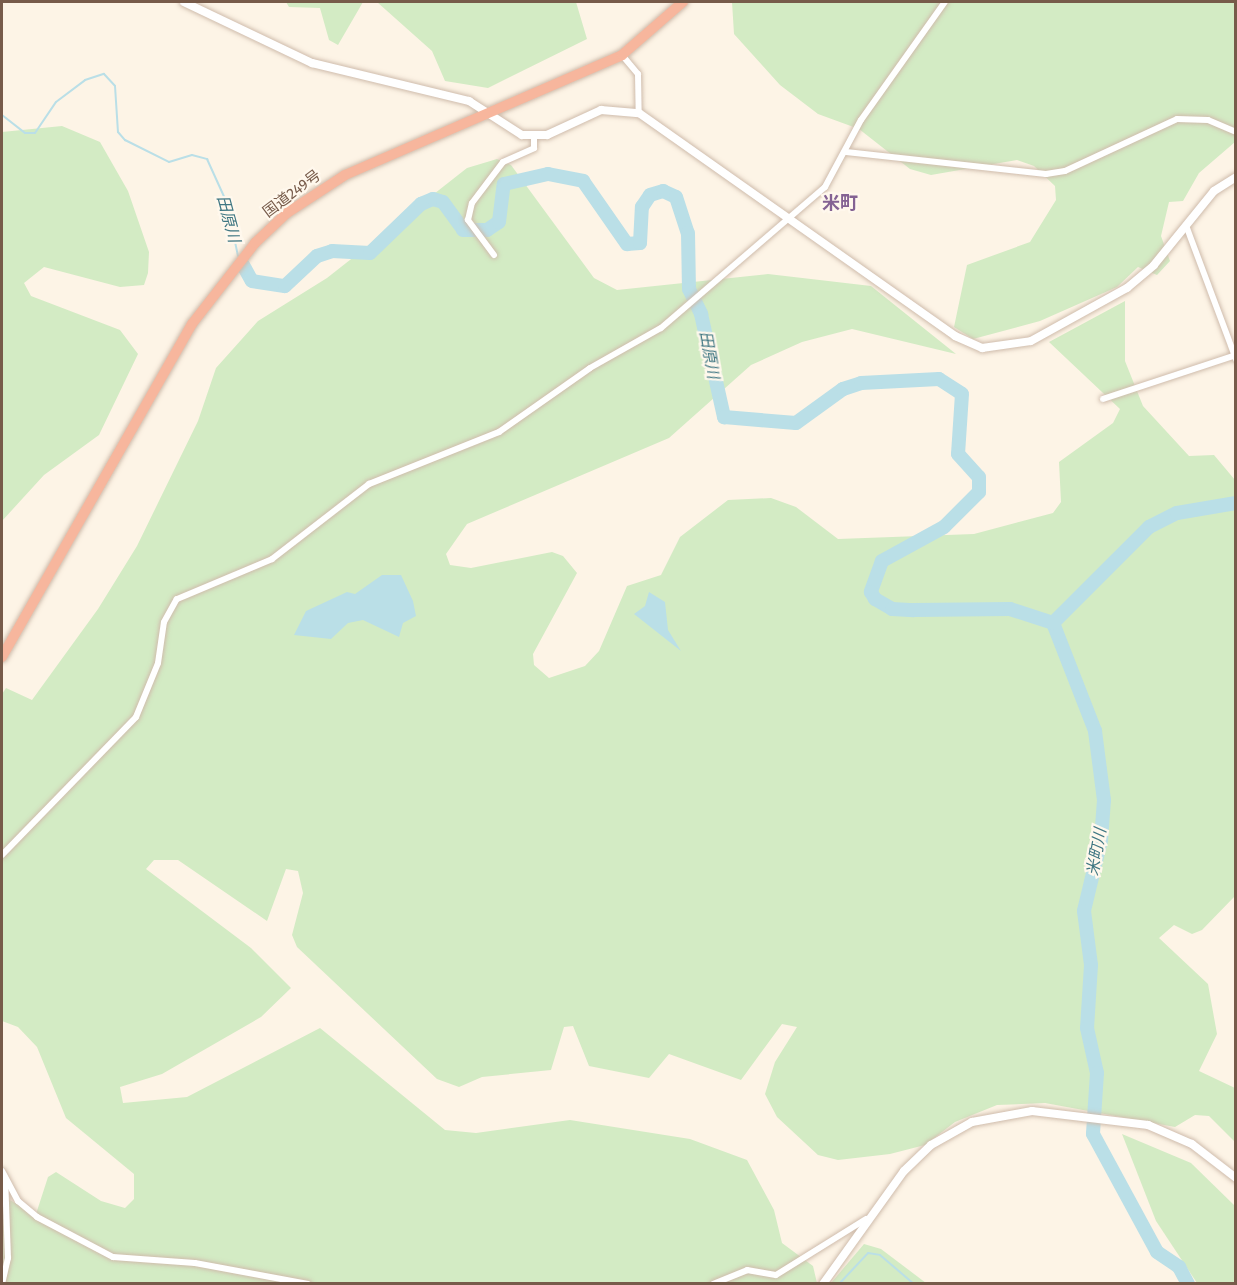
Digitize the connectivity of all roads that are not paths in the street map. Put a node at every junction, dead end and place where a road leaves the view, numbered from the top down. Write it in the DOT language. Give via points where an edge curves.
graph roads {
  1 [pos="184,2"];
  2 [pos="684,2"];
  3 [pos="945,2"];
  4 [pos="622,56"];
  5 [pos="639,113"];
  6 [pos="491,115"];
  7 [pos="1236,132"];
  8 [pos="534,136"];
  9 [pos="846,152"];
  10 [pos="1236,177"];
  11 [pos="793,218"];
  12 [pos="1187,228"];
  13 [pos="494,255"];
  14 [pos="1235,356"];
  15 [pos="1103,399"];
  16 [pos="2,657"];
  17 [pos="2,855"];
  18 [pos="3,1174"];
  19 [pos="1236,1178"];
  20 [pos="866,1219"];
  21 [pos="2,1284"];
  22 [pos="308,1284"];
  23 [pos="713,1284"];
  24 [pos="823,1284"];
  1 -- 6 [label="street" via="286,54 469,101"];
  2 -- 4 [label="highway, 国道249号"];
  3 -- 9 [label="street"];
  4 -- 5 [label="street" via="638,74"];
  4 -- 6 [label="highway, 国道249号"];
  5 -- 8 [label="street" via="601,110"];
  5 -- 11 [label="street"];
  6 -- 8 [label="street" via="522,135"];
  6 -- 16 [label="highway, 国道249号" via="345,175 287,213 255,243 192,324"];
  7 -- 9 [label="street" via="1208,120 1177,119 1065,171 1046,174"];
  8 -- 13 [label="street" via="534,148 503,162 472,202 468,220 477,240"];
  9 -- 11 [label="street" via="825,187"];
  10 -- 12 [label="street" via="1214,191"];
  11 -- 12 [label="street" via="954,336 982,348 1031,341 1093,309 1154,266"];
  11 -- 17 [label="street" via="678,313 499,432 392,472 330,513 290,549 177,599 164,622 158,663 136,717"];
  12 -- 14 [label="street"];
  14 -- 15 [label="street"];
  18 -- 21 [label="street" via="8,1258"];
  18 -- 22 [label="street" via="18,1201 113,1257 195,1263"];
  19 -- 20 [label="street" via="1192,1144 1148,1125 1054,1114 1009,1114 954,1131 904,1171"];
  20 -- 23 [label="street" via="776,1275 747,1270"];
  20 -- 24 [label="street"];
}
